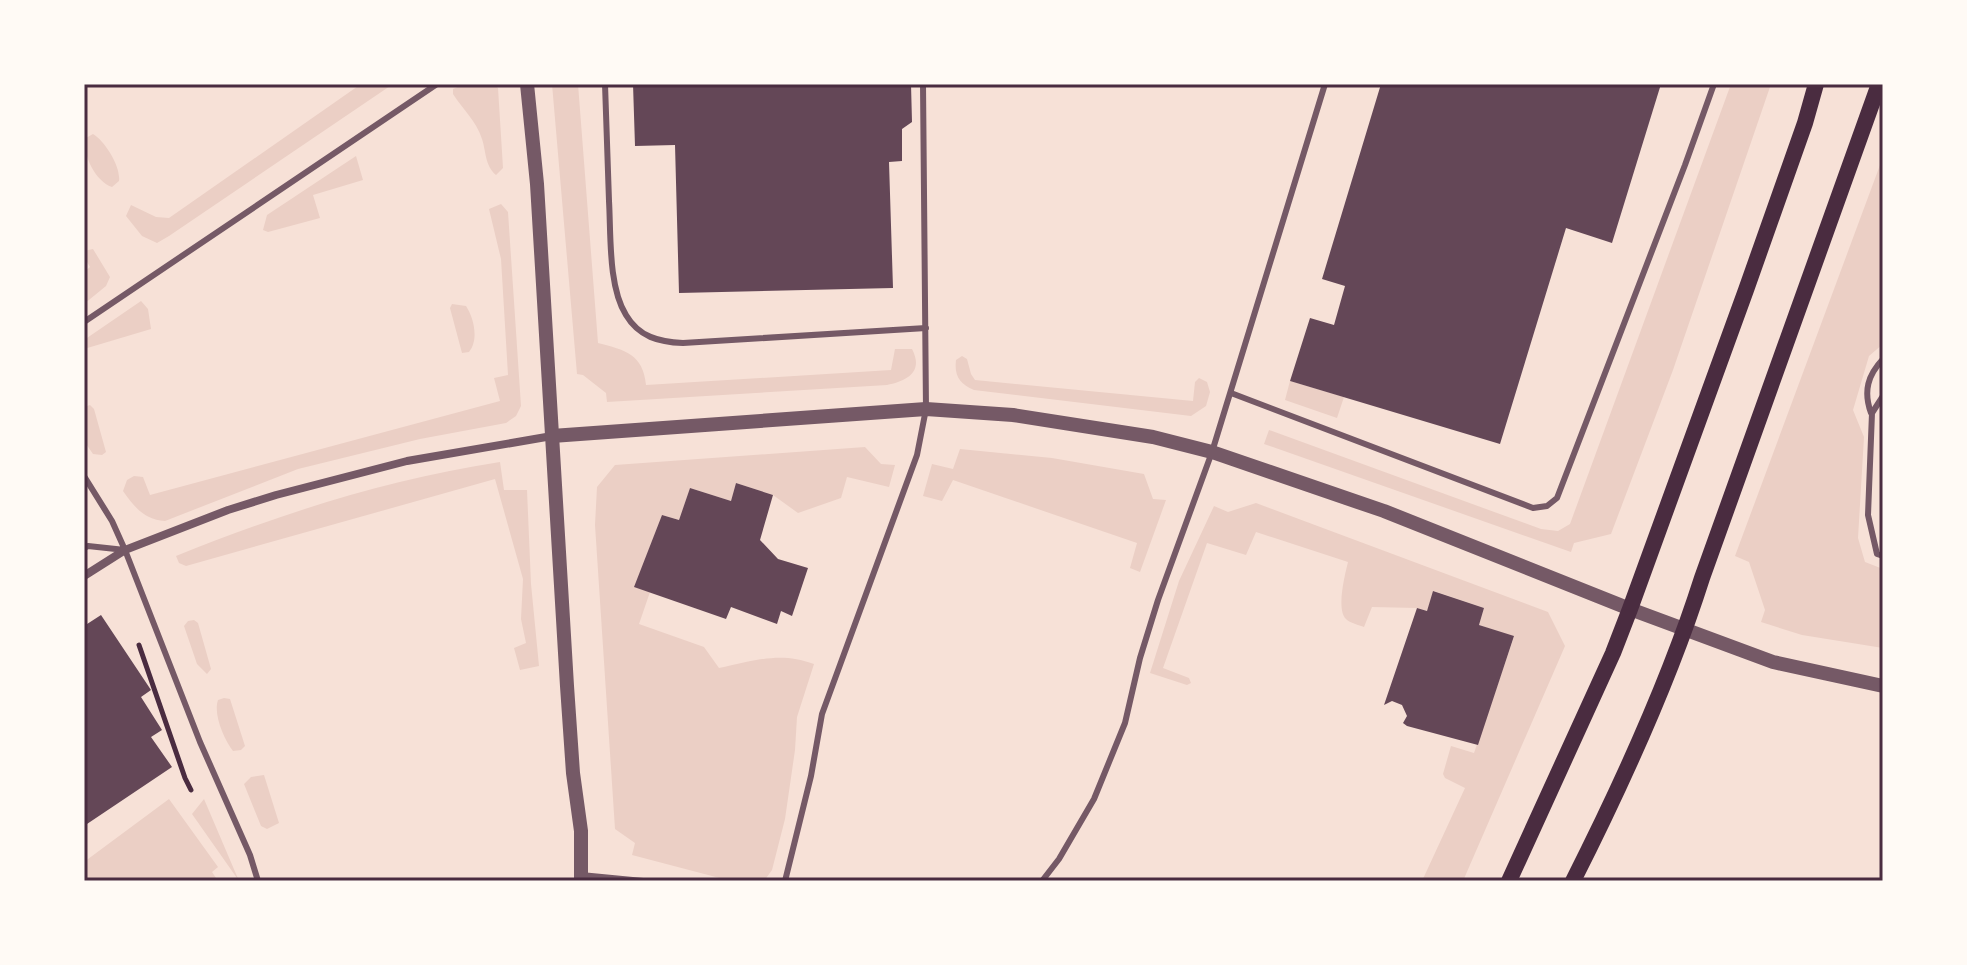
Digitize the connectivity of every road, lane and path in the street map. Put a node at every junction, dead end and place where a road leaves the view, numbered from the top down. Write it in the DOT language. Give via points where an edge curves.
graph roads {
  1 [pos="437,84"];
  2 [pos="527,84"];
  3 [pos="605,84"];
  4 [pos="923,84"];
  5 [pos="1325,84"];
  6 [pos="1714,84"];
  7 [pos="1816,84"];
  8 [pos="1879,84"];
  9 [pos="84,322"];
  10 [pos="926,328"];
  11 [pos="1883,359"];
  12 [pos="1231,393"];
  13 [pos="1883,396"];
  14 [pos="926,409"];
  15 [pos="1872,413"];
  16 [pos="552,436"];
  17 [pos="1212,452"];
  18 [pos="84,476"];
  19 [pos="84,548"];
  20 [pos="125,550"];
  21 [pos="1883,556"];
  22 [pos="84,576"];
  23 [pos="1630,609"];
  24 [pos="1686,630"];
  25 [pos="139,645"];
  26 [pos="1883,686"];
  27 [pos="191,790"];
  28 [pos="581,878"];
  29 [pos="258,881"];
  30 [pos="643,881"];
  31 [pos="785,881"];
  32 [pos="1042,881"];
  33 [pos="1509,881"];
  34 [pos="1573,881"];
  1 -- 9 [label="lane"];
  2 -- 16 [label="street"];
  3 -- 10 [label="lane" via="611,255 624,312 644,335 683,343"];
  4 -- 10 [label="lane"];
  5 -- 12 [label="lane"];
  6 -- 12 [label="lane" via="1557,498 1547,506 1533,508"];
  7 -- 23 [label="main road"];
  8 -- 24 [label="main road"];
  10 -- 14 [label="lane"];
  11 -- 15 [label="lane" via="1870,372 1866,399"];
  12 -- 17 [label="lane"];
  13 -- 15 [label="lane"];
  14 -- 16 [label="street"];
  14 -- 17 [label="street" via="1097,427"];
  14 -- 31 [label="lane" via="917,455 822,714"];
  15 -- 21 [label="lane" via="1868,515 1877,554"];
  16 -- 20 [label="street" via="407,461 276,495"];
  16 -- 28 [label="street"];
  17 -- 23 [label="street" via="1384,511"];
  17 -- 32 [label="lane" via="1158,600 1125,723 1094,799"];
  18 -- 20 [label="lane"];
  19 -- 20 [label="lane"];
  20 -- 22 [label="street"];
  20 -- 29 [label="lane"];
  23 -- 24 [label="street"];
  23 -- 33 [label="main road"];
  24 -- 26 [label="street" via="1773,662"];
  24 -- 34 [label="main road"];
  25 -- 27 [label="path"];
  28 -- 30 [label="lane"];
}
